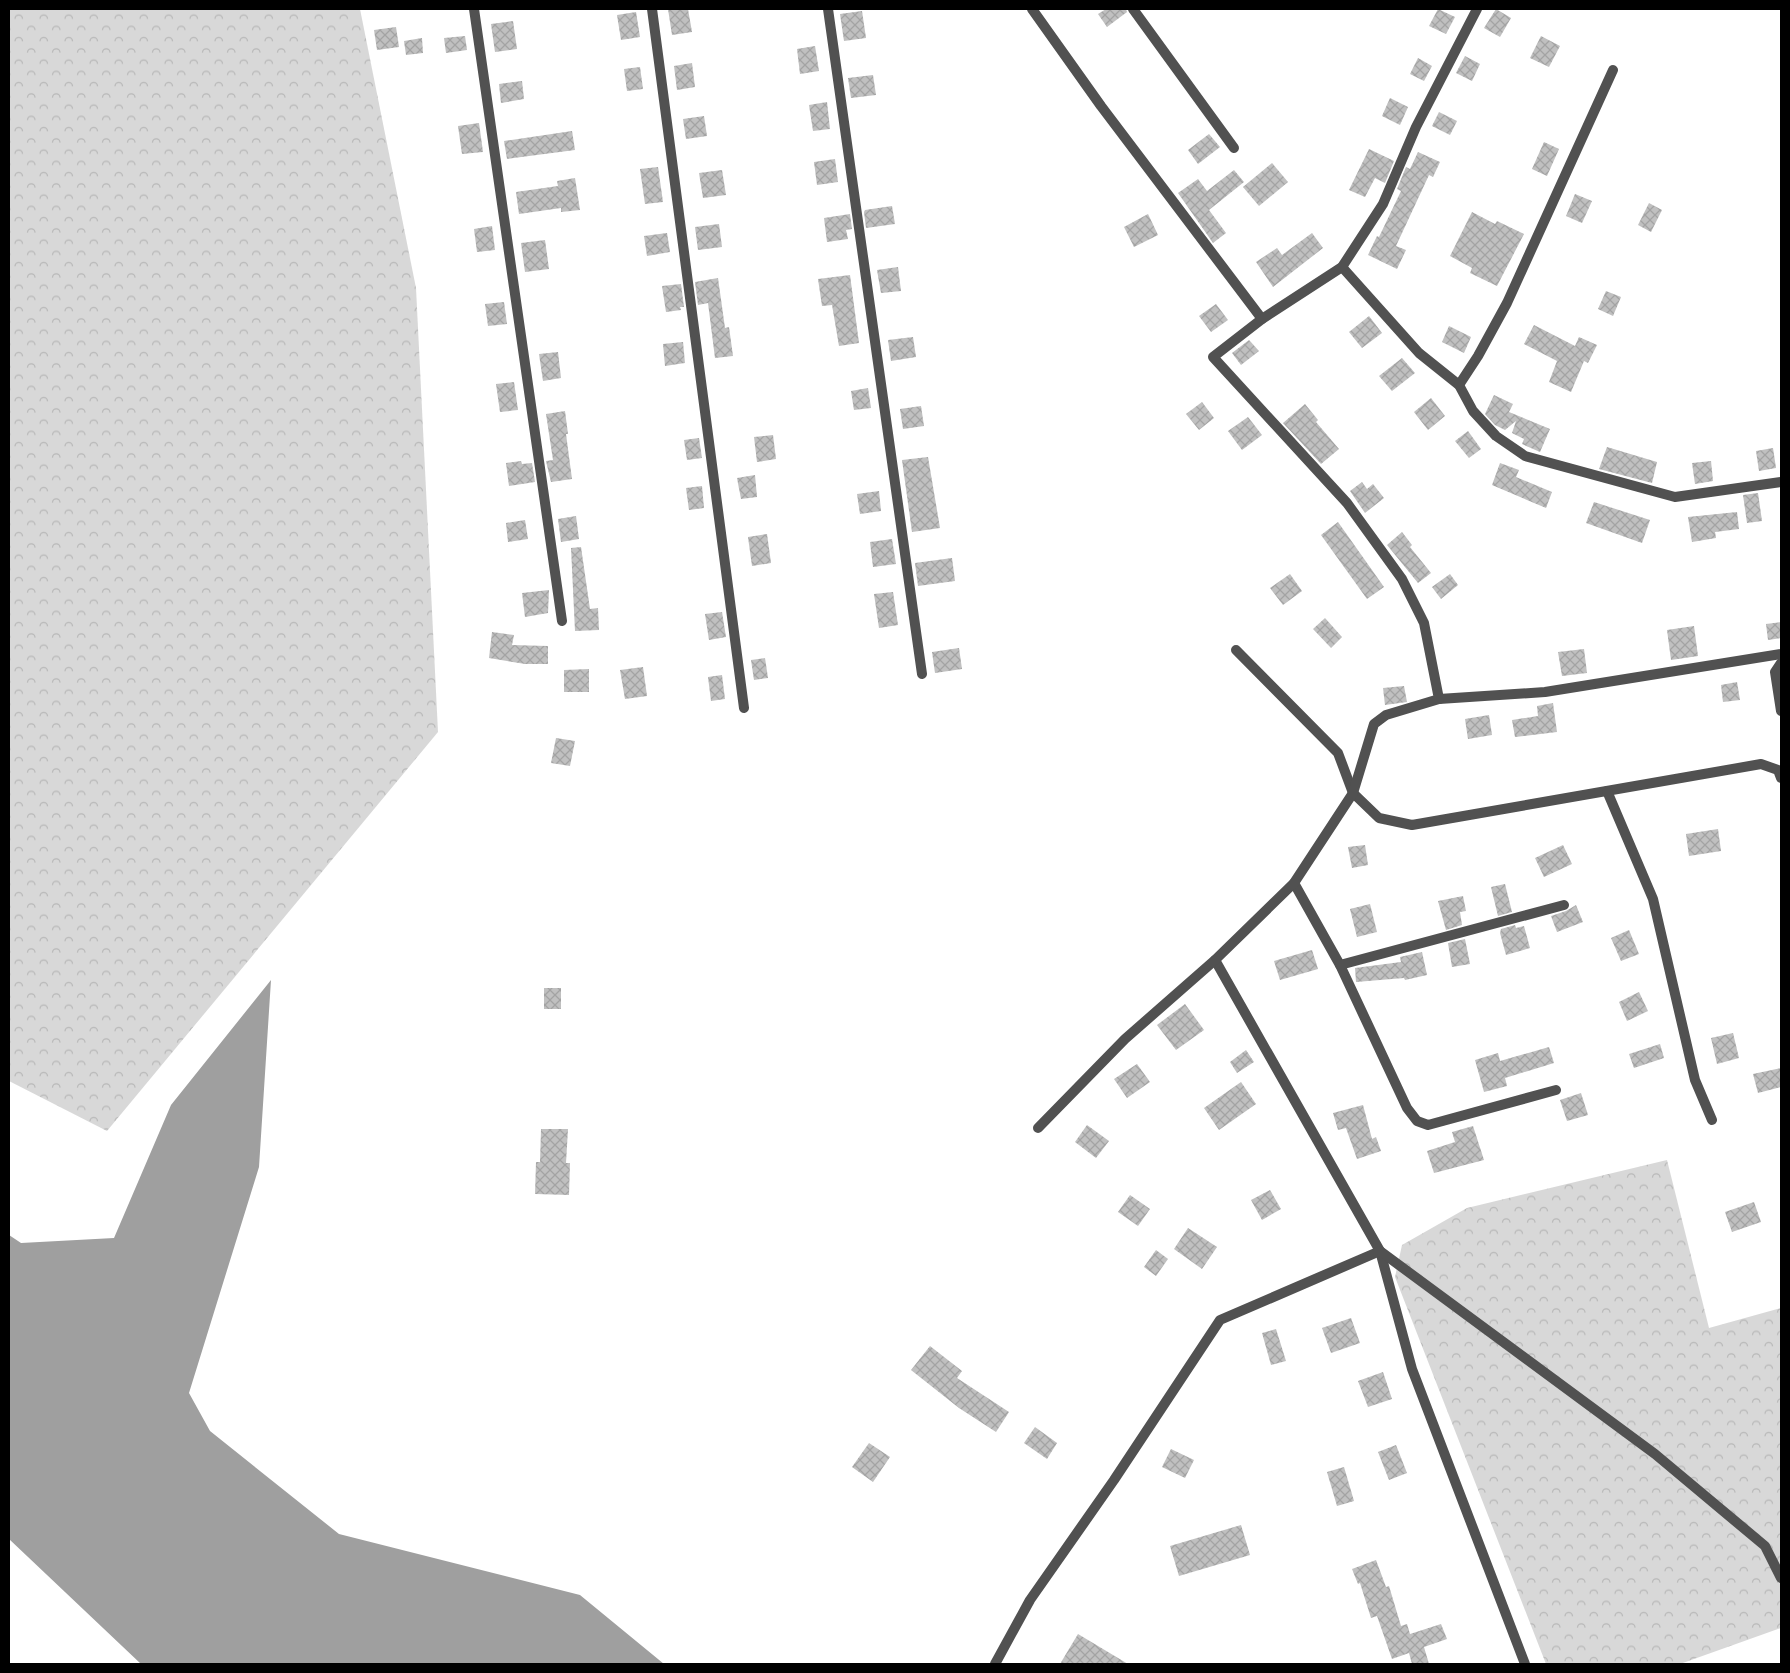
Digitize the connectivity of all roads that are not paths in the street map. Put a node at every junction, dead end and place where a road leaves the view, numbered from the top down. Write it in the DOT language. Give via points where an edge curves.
graph roads {
  1 [pos="474,9"];
  2 [pos="652,9"];
  3 [pos="828,9"];
  4 [pos="1032,9"];
  5 [pos="1132,9"];
  6 [pos="1477,9"];
  7 [pos="1614,70"];
  8 [pos="1234,148"];
  9 [pos="1342,266"];
  10 [pos="1262,319"];
  11 [pos="1459,385"];
  12 [pos="1781,482"];
  13 [pos="562,621"];
  14 [pos="1236,650"];
  15 [pos="1781,654"];
  16 [pos="1781,663"];
  17 [pos="922,674"];
  18 [pos="1439,699"];
  19 [pos="744,708"];
  20 [pos="1781,711"];
  21 [pos="1780,770"];
  22 [pos="1607,791"];
  23 [pos="1353,793"];
  24 [pos="1294,883"];
  25 [pos="1564,904"];
  26 [pos="1215,960"];
  27 [pos="1340,965"];
  28 [pos="1556,1090"];
  29 [pos="1712,1120"];
  30 [pos="1038,1128"];
  31 [pos="1380,1251"];
  32 [pos="1781,1578"];
  33 [pos="995,1664"];
  34 [pos="1525,1664"];
  1 -- 13 [label="street"];
  2 -- 19 [label="street"];
  3 -- 17 [label="street"];
  4 -- 10 [label="street"];
  5 -- 8 [label="street"];
  6 -- 9 [label="street" via="1416,126 1383,204"];
  7 -- 11 [label="street" via="1507,303"];
  9 -- 10 [label="street"];
  9 -- 11 [label="street" via="1419,353"];
  10 -- 18 [label="street" via="1213,357 1347,503 1402,580 1424,623"];
  11 -- 12 [label="street" via="1473,411 1496,436 1525,456 1675,497"];
  14 -- 23 [label="street" via="1338,753"];
  15 -- 18 [label="street" via="1545,692"];
  16 -- 20 [label="street" via="1775,672"];
  18 -- 23 [label="street" via="1386,714 1374,724"];
  21 -- 22 [label="street" via="1761,764"];
  22 -- 23 [label="street" via="1412,825 1379,818"];
  22 -- 29 [label="street" via="1653,899 1695,1080"];
  23 -- 24 [label="street"];
  24 -- 26 [label="street"];
  24 -- 27 [label="street"];
  25 -- 27 [label="street"];
  26 -- 30 [label="street" via="1125,1039"];
  26 -- 31 [label="street"];
  27 -- 28 [label="street" via="1407,1108 1417,1121 1428,1125"];
  31 -- 32 [label="street" via="1655,1454 1766,1546"];
  31 -- 33 [label="street" via="1220,1320 1030,1600"];
  31 -- 34 [label="street" via="1412,1369"];
}
